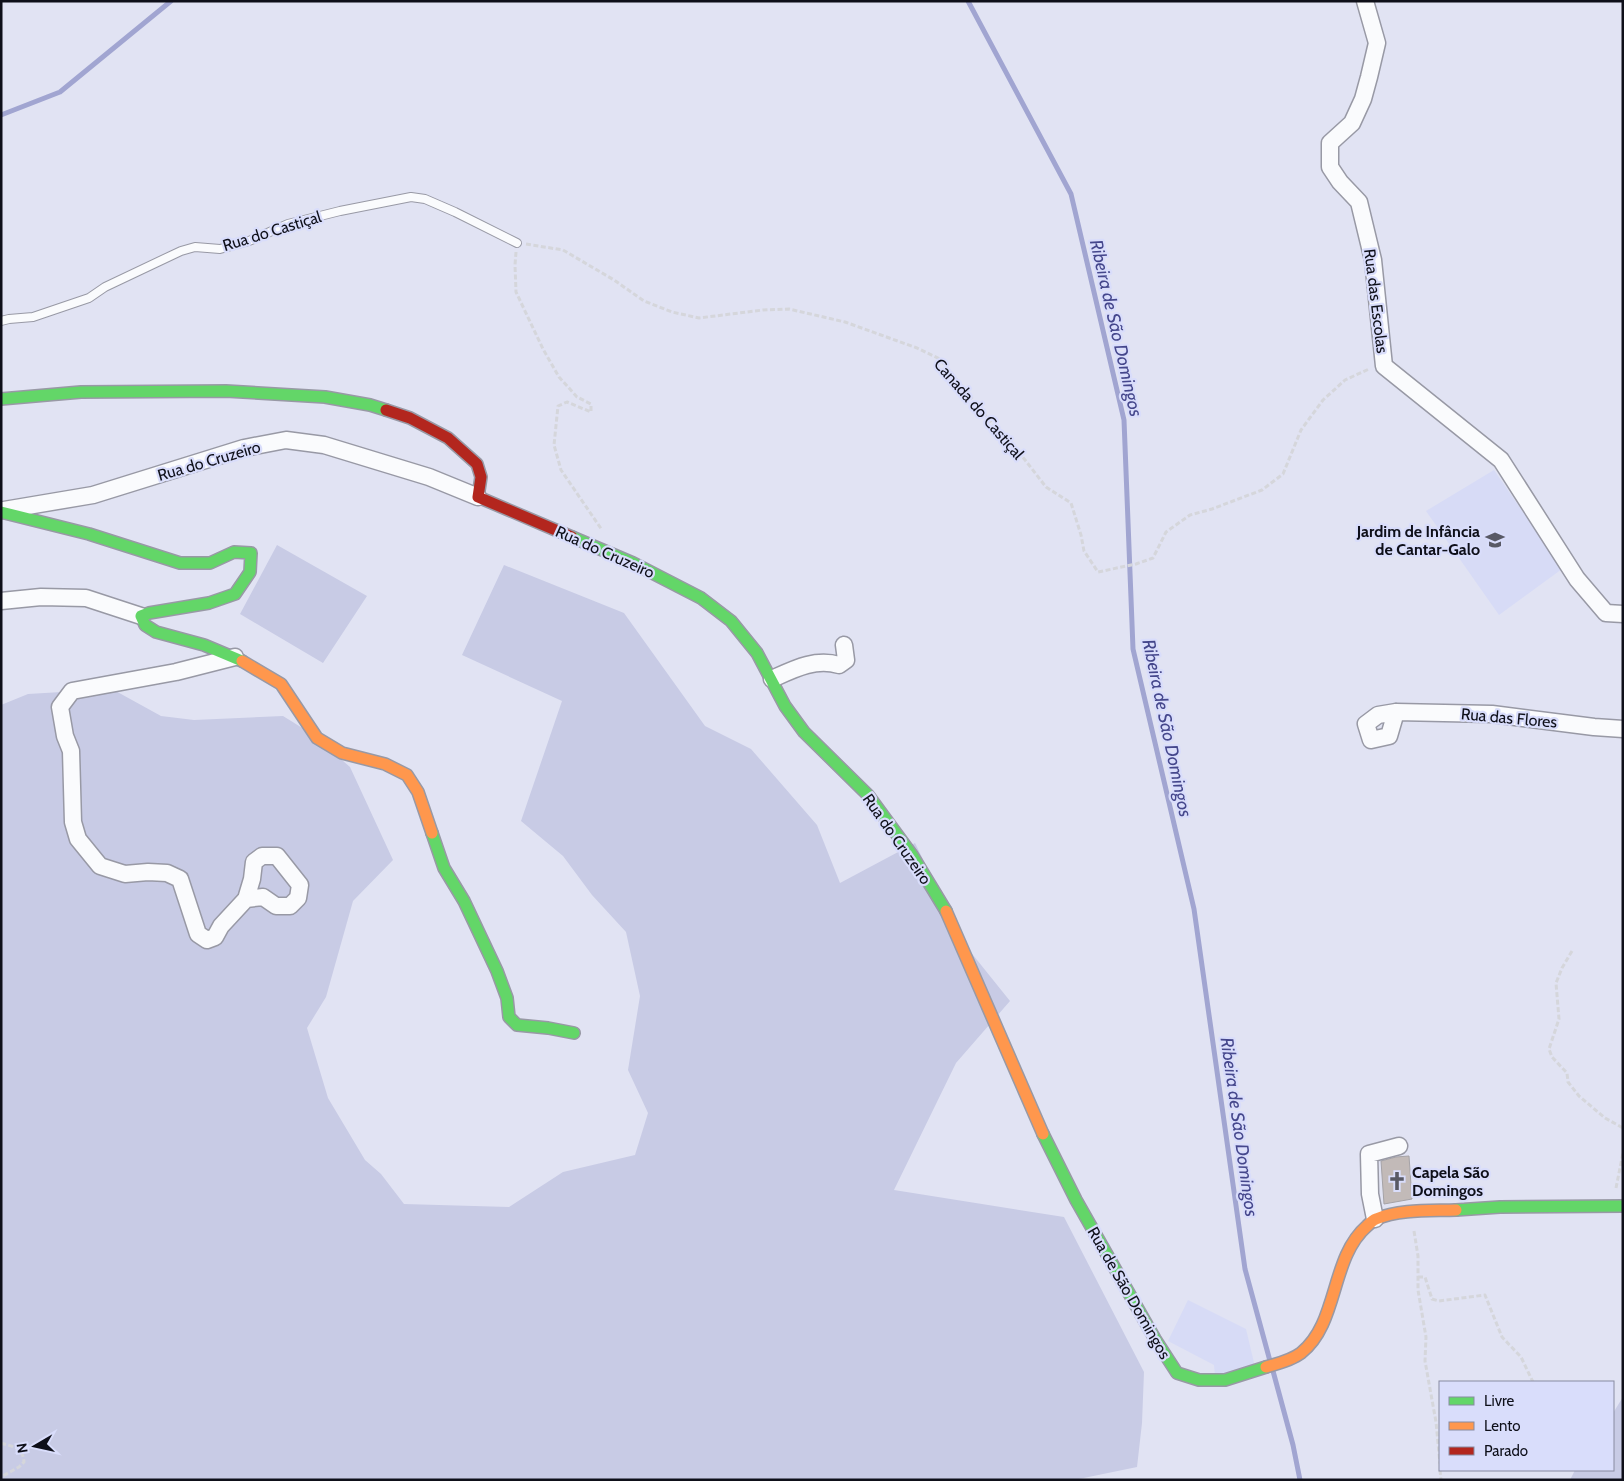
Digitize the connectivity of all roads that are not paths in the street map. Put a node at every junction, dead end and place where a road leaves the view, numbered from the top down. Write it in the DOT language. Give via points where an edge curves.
graph roads {
  1 [pos="1365,1"];
  2 [pos="517,243"];
  3 [pos="1,322"];
  4 [pos="1,399"];
  5 [pos="478,497"];
  6 [pos="1,511"];
  7 [pos="1,602"];
  8 [pos="1623,614"];
  9 [pos="141,616"];
  10 [pos="844,645"];
  11 [pos="235,658"];
  12 [pos="772,678"];
  13 [pos="1396,712"];
  14 [pos="1623,729"];
  15 [pos="246,899"];
  16 [pos="996,1027"];
  17 [pos="574,1033"];
  18 [pos="1399,1146"];
  19 [pos="1618,1205"];
  20 [pos="1375,1219"];
  1 -- 8 [label="street, Rua das Escolas" via="1377,43 1360,107 1352,123 1330,143 1330,167 1359,202 1373,260 1384,366 1501,460 1577,578 1606,613"];
  2 -- 3 [label="lane, Rua do Castiçal" via="455,212 425,199 411,197 288,224 220,249 195,247 181,250 105,287 90,298 33,317"];
  4 -- 5 [label="street" via="81,392 226,391 324,397 370,405 410,418 448,438 477,464 482,477"];
  5 -- 6 [label="street, Rua do Cruzeiro" via="429,477 324,445 286,440 244,448 92,495"];
  5 -- 12 [label="street, Rua do Cruzeiro" via="633,563 701,598 731,621 758,653"];
  6 -- 9 [label="street" via="180,563 210,562 234,552 251,553 250,572 234,594 209,604"];
  7 -- 9 [label="street" via="40,597 86,598"];
  9 -- 11 [label="street" via="145,625 156,632 204,645"];
  10 -- 12 [label="street" via="846,660 839,664 816,662"];
  11 -- 15 [label="street" via="72,691 60,708 71,751 73,822 78,839 100,866 125,874 167,873 180,879 198,934 207,940 215,937"];
  11 -- 17 [label="street" via="281,684 317,738 342,753 385,764 407,775 418,792 444,868 464,901 497,971 507,998 508,1017 517,1025"];
  12 -- 16 [label="street, Rua do Cruzeiro" via="785,706 804,732 868,796 912,855 944,907"];
  13 -- 14 [label="street, Rua das Flores" via="1492,714"];
  16 -- 20 [label="street, Rua de São Domingos" via="1042,1134 1076,1200 1177,1373 1199,1380 1225,1380 1301,1353 1325,1318 1347,1252 1358,1234"];
  18 -- 20 [label="street" via="1369,1154 1370,1194"];
  19 -- 20 [label="street" via="1500,1206"];
}
